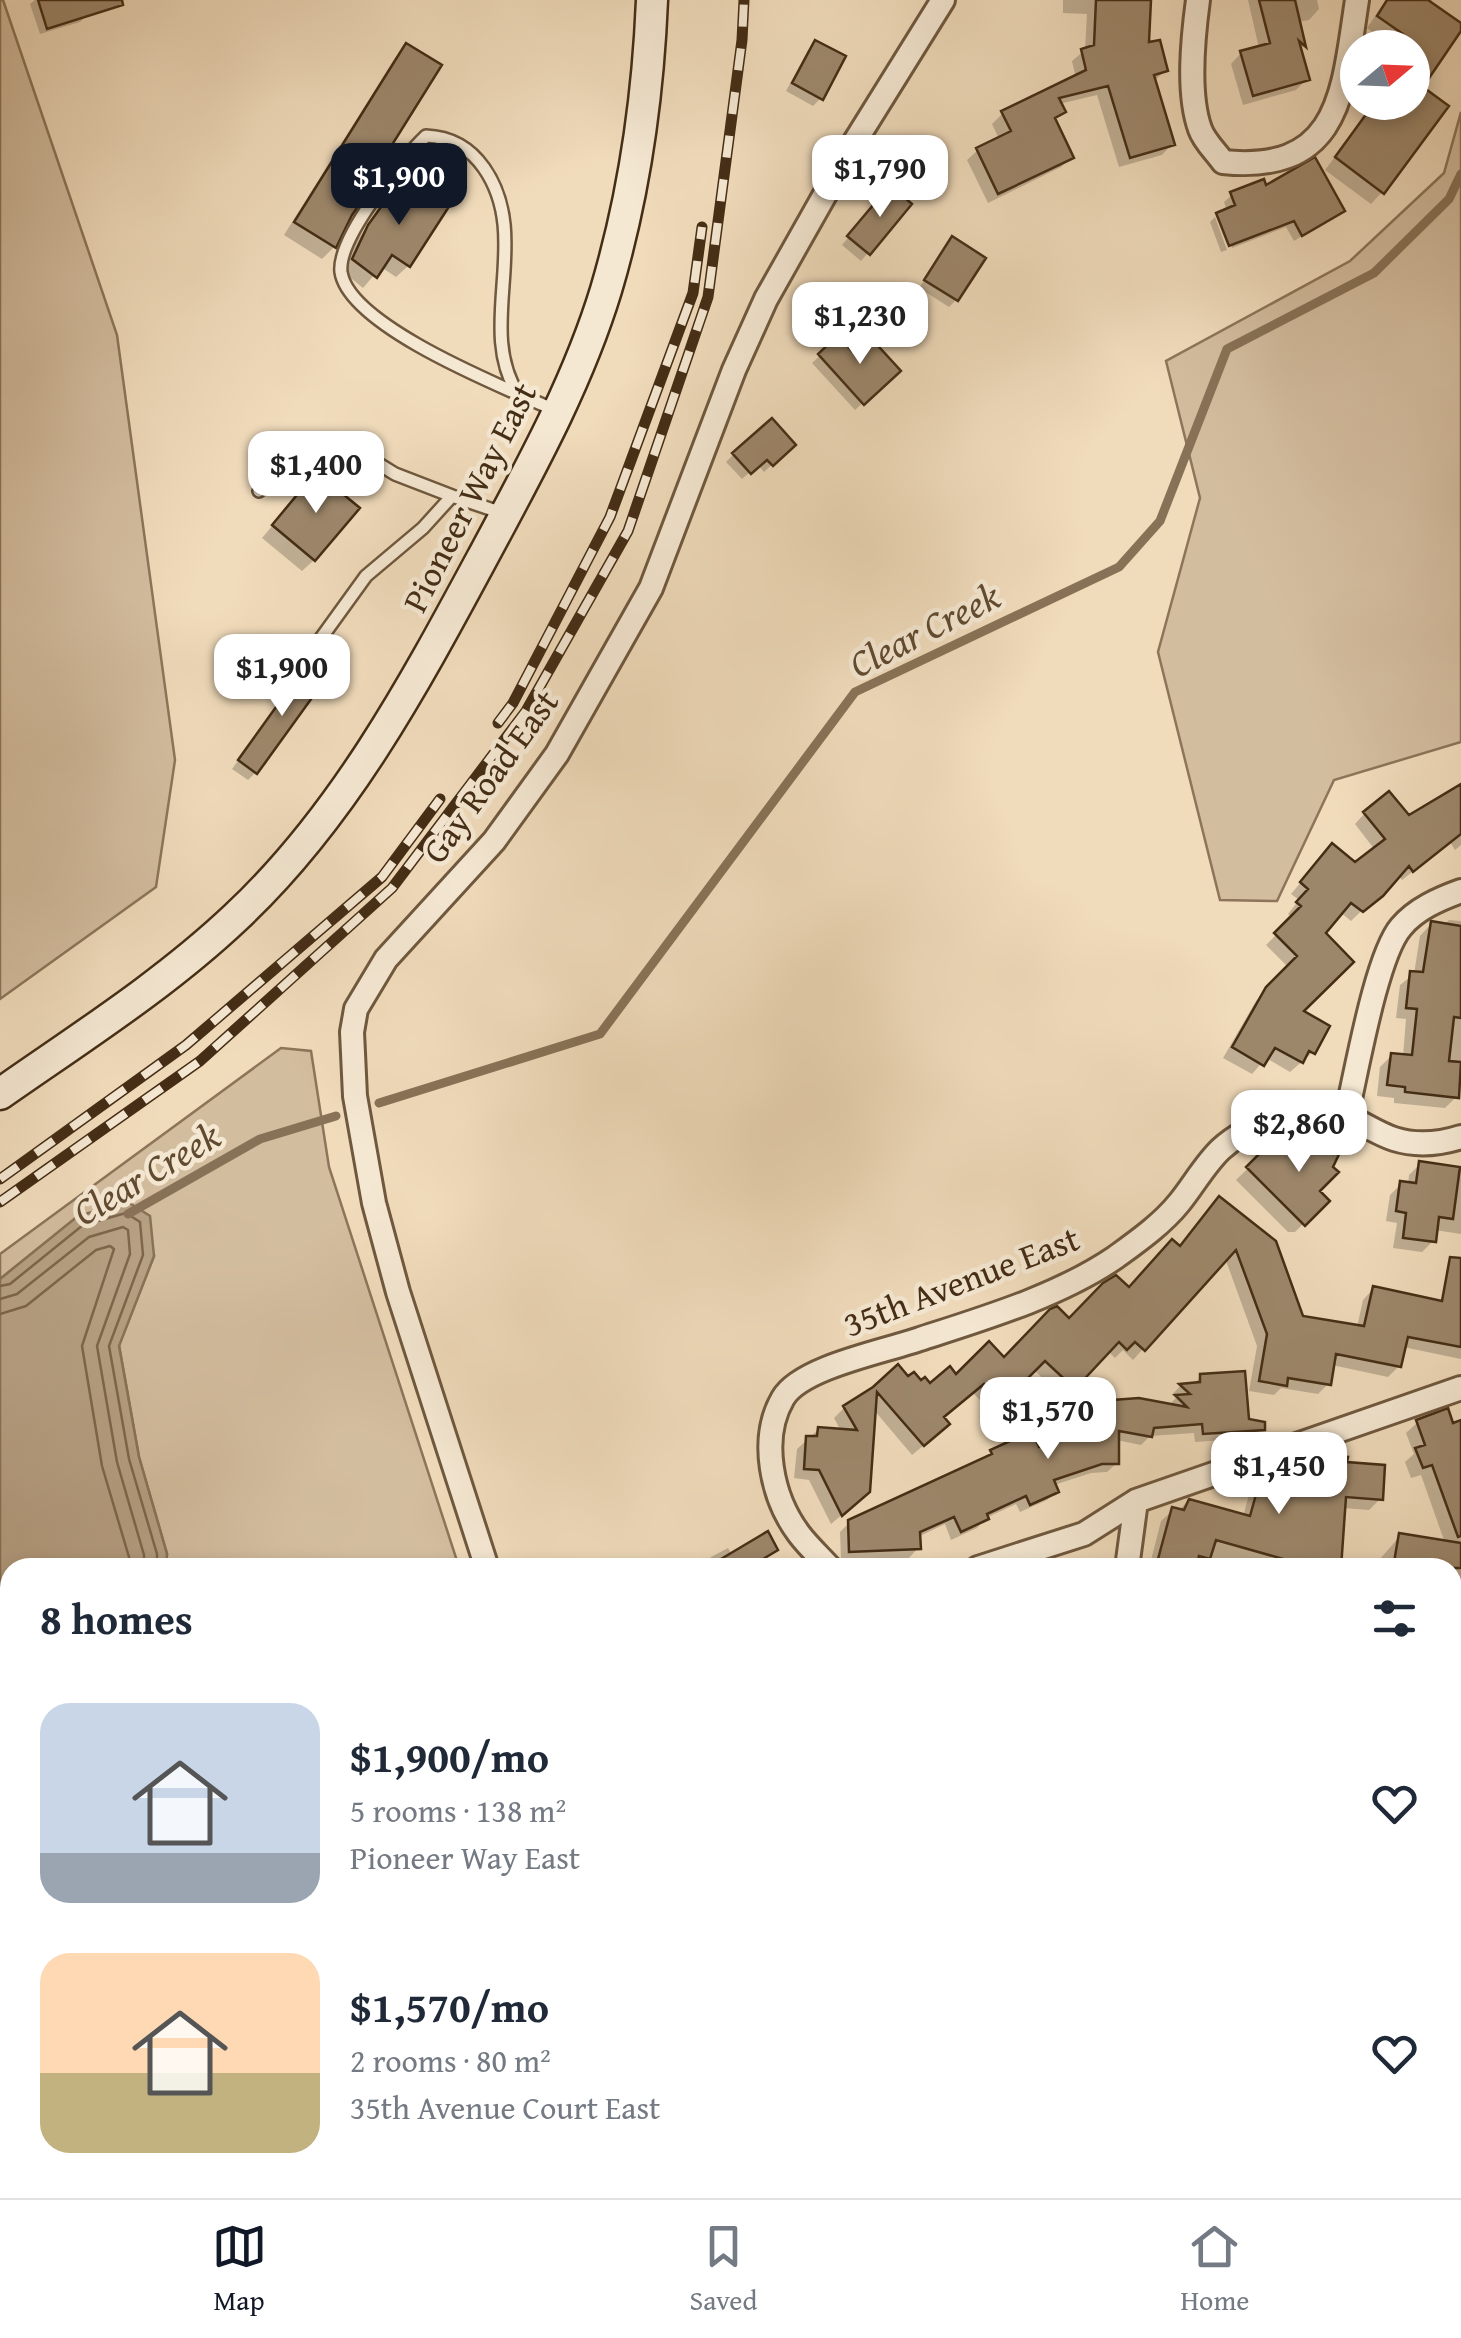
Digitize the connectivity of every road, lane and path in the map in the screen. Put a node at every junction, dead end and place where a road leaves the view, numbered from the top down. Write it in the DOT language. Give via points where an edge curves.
graph roads {
  1 [pos="652,0"];
  2 [pos="943,0"];
  3 [pos="1198,0"];
  4 [pos="1357,0"];
  5 [pos="518,394"];
  6 [pos="557,411"];
  7 [pos="259,491"];
  8 [pos="452,496"];
  9 [pos="506,514"];
  10 [pos="306,659"];
  11 [pos="1461,891"];
  12 [pos="0,1094"];
  13 [pos="1346,1117"];
  14 [pos="1461,1137"];
  15 [pos="1461,1388"];
  16 [pos="1136,1501"];
  17 [pos="484,1558"];
  18 [pos="821,1558"];
  19 [pos="1009,1558"];
  20 [pos="1128,1558"];
  1 -- 6 [label="main road, Pioneer Way East" via="636,160 621,230 605,292"];
  2 -- 17 [label="street, Gay Road East" via="766,300 651,588 557,754 494,840 386,959 356,1009 355,1096 374,1203"];
  3 -- 4 [label="street" via="1193,35 1201,133 1223,162 1240,164 1282,158 1314,143 1326,129 1338,107"];
  5 -- 5 [label="lane" via="367,314 342,276 353,233 406,154 426,136 441,136 469,152 494,181 507,232 504,344"];
  5 -- 6 [label="lane"];
  6 -- 9 [label="main road, Pioneer Way East"];
  7 -- 8 [label="lane" via="314,449 334,445"];
  8 -- 9 [label="lane"];
  8 -- 10 [label="lane" via="366,576"];
  9 -- 12 [label="main road, Pioneer Way East" via="375,746 270,882 145,993"];
  11 -- 13 [label="street" via="1431,903 1400,927 1391,944"];
  13 -- 14 [label="street, 35th Avenue East" via="1409,1143"];
  13 -- 18 [label="street, 35th Avenue East" via="1328,1108 1311,1110 1246,1131 1220,1150 1156,1227 1101,1266 952,1329 795,1384 770,1430 770,1457 782,1506"];
  15 -- 16 [label="street"];
  16 -- 19 [label="street" via="1084,1534"];
  16 -- 20 [label="street"];
}
